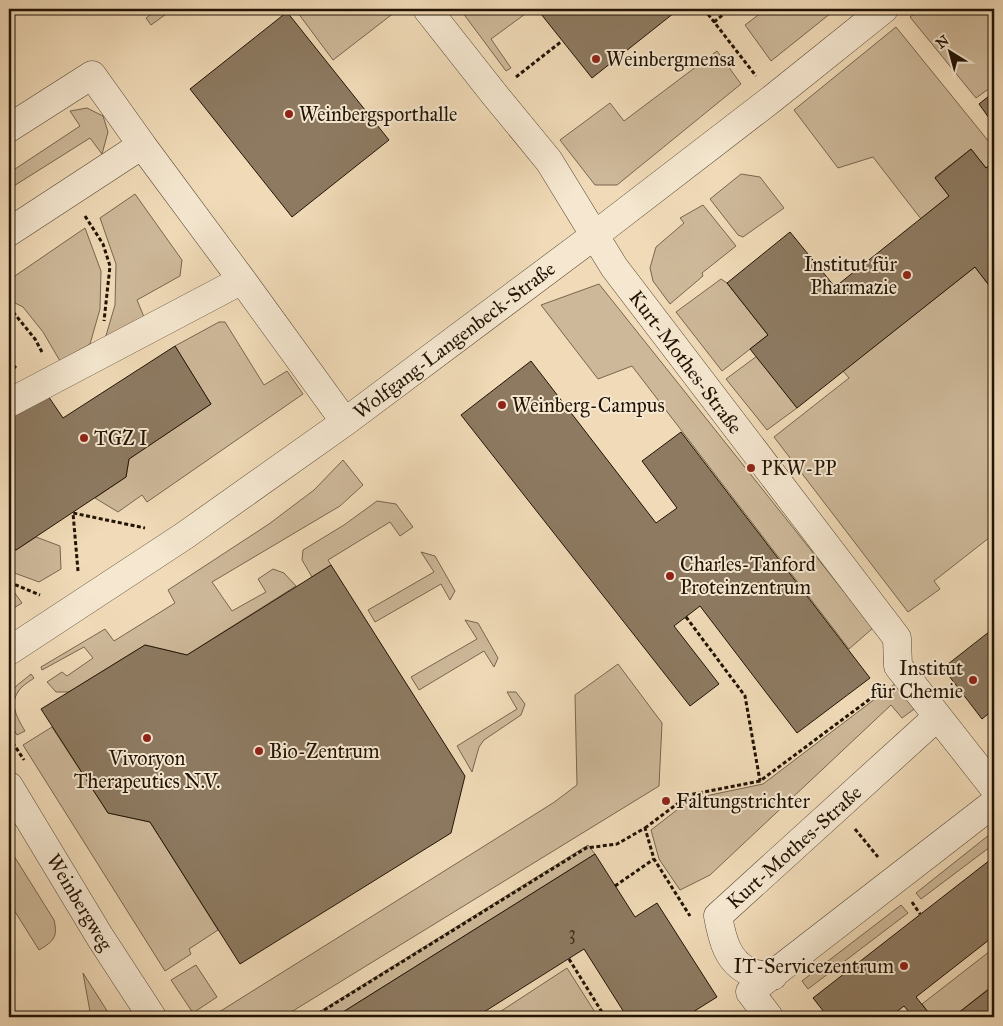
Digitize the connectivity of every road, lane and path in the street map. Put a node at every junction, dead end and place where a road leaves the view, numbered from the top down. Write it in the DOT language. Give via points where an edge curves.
graph roads {
  1 [pos="427,9"];
  2 [pos="704,9"];
  3 [pos="730,9"];
  4 [pos="884,9"];
  5 [pos="714,22"];
  6 [pos="562,41"];
  7 [pos="736,49"];
  8 [pos="494,94"];
  9 [pos="9,128"];
  10 [pos="142,145"];
  11 [pos="70,192"];
  12 [pos="9,232"];
  13 [pos="595,234"];
  14 [pos="242,280"];
  15 [pos="9,307"];
  16 [pos="93,360"];
  17 [pos="56,378"];
  18 [pos="9,403"];
  19 [pos="345,422"];
  20 [pos="184,536"];
  21 [pos="80,604"];
  22 [pos="686,617"];
  23 [pos="9,651"];
  24 [pos="904,673"];
  25 [pos="937,717"];
  26 [pos="760,781"];
  27 [pos="9,786"];
  28 [pos="994,788"];
  29 [pos="994,803"];
  30 [pos="838,807"];
  31 [pos="646,828"];
  32 [pos="654,859"];
  33 [pos="896,879"];
  34 [pos="615,886"];
  35 [pos="674,892"];
  36 [pos="569,959"];
  37 [pos="773,976"];
  38 [pos="152,1017"];
  39 [pos="313,1017"];
  40 [pos="605,1017"];
  41 [pos="769,1017"];
  1 -- 8 [label="street, Kurt-Mothes-Straße"];
  2 -- 5 [label="path"];
  3 -- 5 [label="path"];
  4 -- 13 [label="street, Wolfgang-Langenbeck-Straße"];
  5 -- 7 [label="path"];
  6 -- 8 [label="path"];
  8 -- 13 [label="street, Kurt-Mothes-Straße" via="550,161"];
  9 -- 10 [label="street" via="92,75"];
  10 -- 11 [label="street"];
  10 -- 14 [label="street"];
  11 -- 12 [label="street"];
  11 -- 16 [label="path" via="102,244 110,266 105,317"];
  13 -- 19 [label="street, Wolfgang-Langenbeck-Straße"];
  13 -- 24 [label="street, Kurt-Mothes-Straße" via="614,267 896,638 898,666"];
  14 -- 16 [label="street"];
  14 -- 19 [label="street"];
  15 -- 17 [label="path" via="34,339"];
  16 -- 17 [label="street"];
  17 -- 18 [label="street"];
  19 -- 20 [label="street, Wolfgang-Langenbeck-Straße"];
  20 -- 21 [label="street, Wolfgang-Langenbeck-Straße"];
  20 -- 21 [label="path" via="73,513"];
  21 -- 23 [label="street, Wolfgang-Langenbeck-Straße"];
  22 -- 26 [label="path" via="745,696"];
  24 -- 25 [label="street, Kurt-Mothes-Straße"];
  24 -- 26 [label="path"];
  25 -- 28 [label="street, Kurt-Mothes-Straße"];
  25 -- 30 [label="street, Kurt-Mothes-Straße"];
  26 -- 31 [label="path" via="689,795"];
  27 -- 38 [label="street, Weinbergweg"];
  29 -- 33 [label="street"];
  30 -- 33 [label="path"];
  30 -- 37 [label="street, Kurt-Mothes-Straße" via="718,916 723,941 735,964 751,973"];
  31 -- 32 [label="path"];
  31 -- 39 [label="path" via="617,844 586,848"];
  32 -- 34 [label="path"];
  32 -- 35 [label="path"];
  33 -- 37 [label="street"];
  36 -- 40 [label="path"];
  37 -- 41 [label="street" via="750,992"];
}
